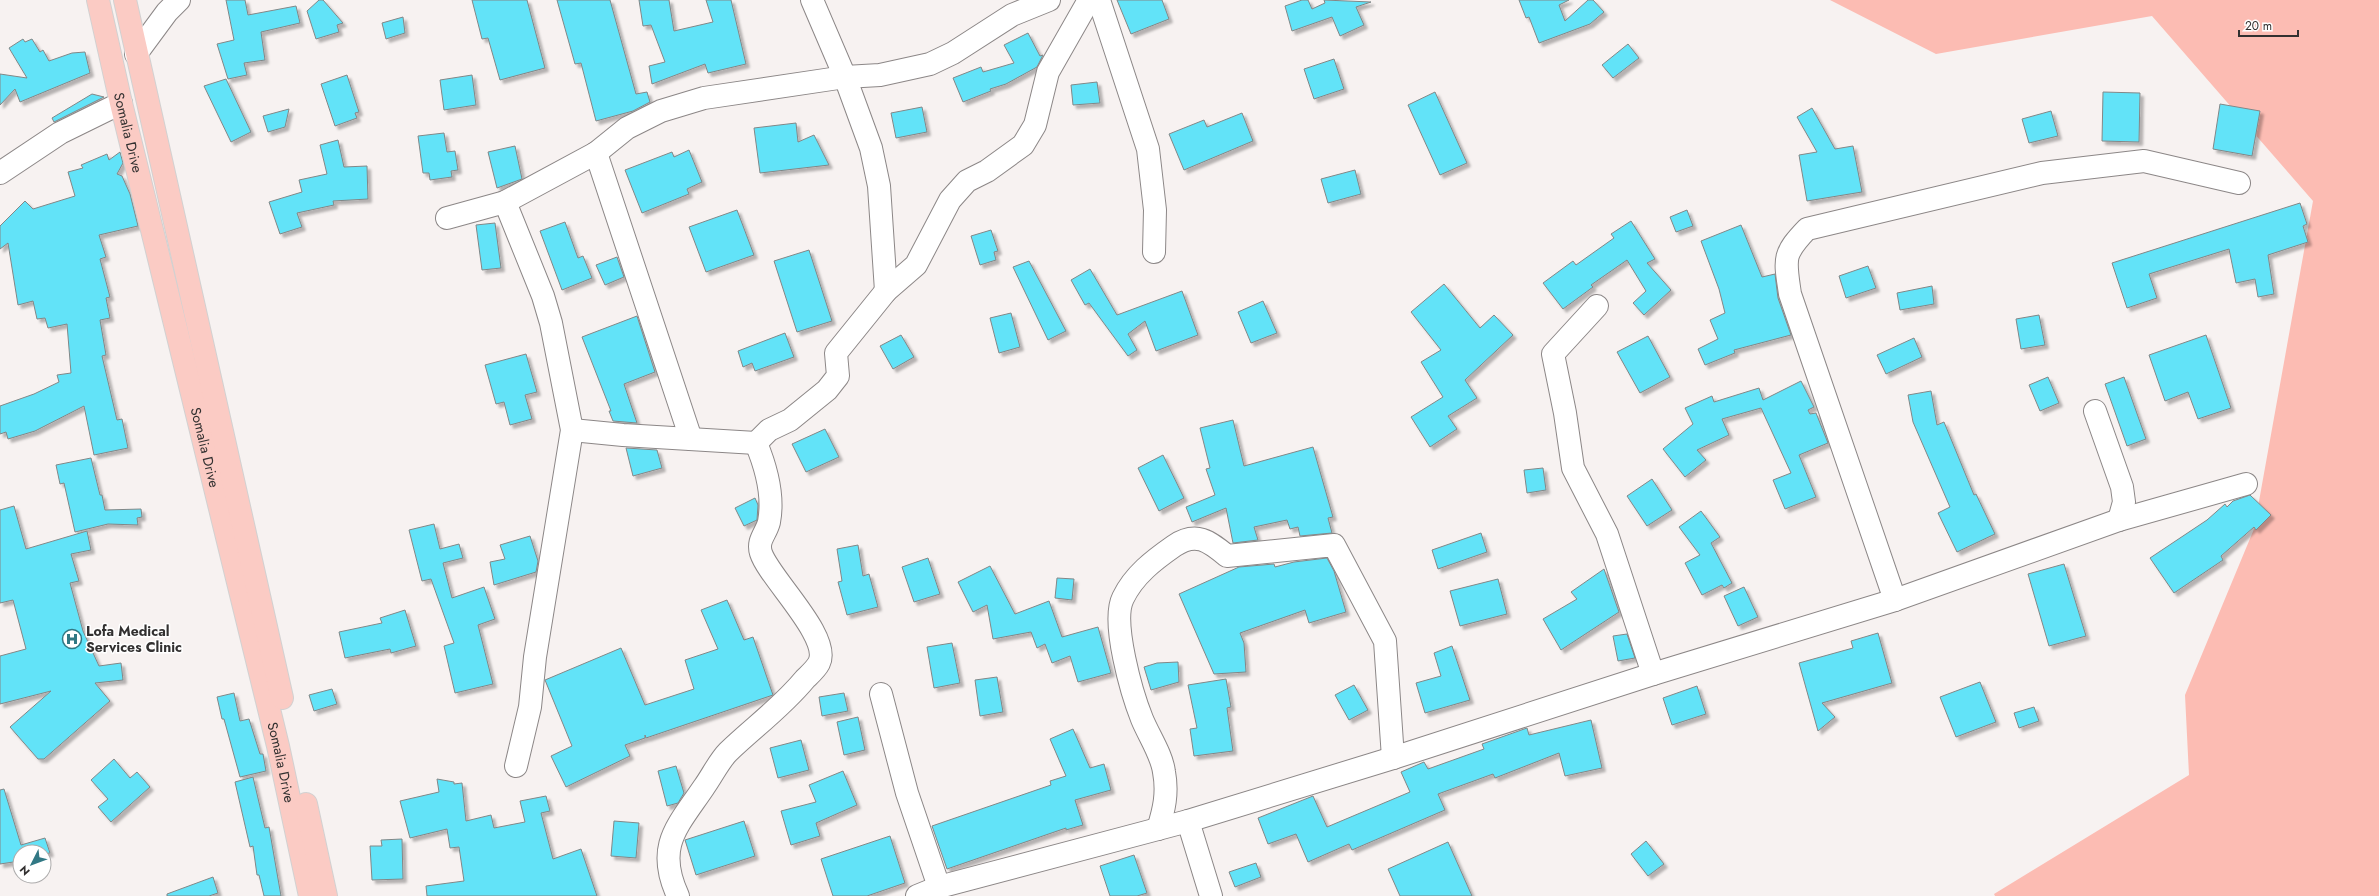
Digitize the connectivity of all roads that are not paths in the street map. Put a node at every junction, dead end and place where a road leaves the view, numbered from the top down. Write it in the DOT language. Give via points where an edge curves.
graph roads {
  1 [pos="98,0"];
  2 [pos="125,0"];
  3 [pos="180,0"];
  4 [pos="812,0"];
  5 [pos="1049,0"];
  6 [pos="1089,0"];
  7 [pos="1099,0"];
  8 [pos="136,54"];
  9 [pos="845,77"];
  10 [pos="121,103"];
  11 [pos="596,153"];
  12 [pos="0,173"];
  13 [pos="2239,183"];
  14 [pos="505,202"];
  15 [pos="447,218"];
  16 [pos="1154,252"];
  17 [pos="886,291"];
  18 [pos="1597,306"];
  19 [pos="2095,411"];
  20 [pos="572,430"];
  21 [pos="691,439"];
  22 [pos="756,443"];
  23 [pos="2246,484"];
  24 [pos="2120,520"];
  25 [pos="1895,600"];
  26 [pos="1653,674"];
  27 [pos="881,694"];
  28 [pos="1393,758"];
  29 [pos="516,766"];
  30 [pos="1188,821"];
  31 [pos="1158,829"];
  32 [pos="939,887"];
  33 [pos="310,896"];
  34 [pos="326,896"];
  35 [pos="678,896"];
  36 [pos="917,896"];
  37 [pos="1211,896"];
  1 -- 10 [label="main road, Somalia Drive"];
  2 -- 8 [label="main road, Somalia Drive"];
  3 -- 8 [label="street"];
  4 -- 9 [label="street"];
  5 -- 9 [label="street" via="1012,15 953,53 930,64 880,75"];
  6 -- 17 [label="street" via="1048,72 1035,125 1023,145 987,171 967,181 950,200 916,265"];
  7 -- 16 [label="street" via="1148,149 1155,210"];
  8 -- 34 [label="main road, Somalia Drive"];
  9 -- 11 [label="street" via="704,98 661,111 627,128"];
  9 -- 17 [label="street" via="871,148 879,186"];
  10 -- 12 [label="street" via="60,133"];
  10 -- 33 [label="main road, Somalia Drive" via="278,746"];
  11 -- 14 [label="street"];
  11 -- 21 [label="street"];
  13 -- 25 [label="street" via="2144,161 2042,173 1807,229 1790,246 1785,262 1790,294"];
  14 -- 15 [label="street"];
  14 -- 20 [label="street" via="551,322"];
  17 -- 22 [label="street" via="836,353 838,376 827,390 790,420 769,430"];
  18 -- 26 [label="street" via="1553,354 1555,370 1565,413 1573,468 1608,534"];
  19 -- 24 [label="street" via="2122,487 2124,502"];
  20 -- 21 [label="street"];
  20 -- 29 [label="street" via="535,657 530,707"];
  21 -- 22 [label="street"];
  22 -- 35 [label="street" via="766,468 769,507 769,523 760,541 761,554 815,636 820,652 819,663 788,699 727,753 672,835 668,856 672,882"];
  23 -- 24 [label="street"];
  24 -- 25 [label="street"];
  25 -- 26 [label="street"];
  26 -- 28 [label="street"];
  27 -- 32 [label="street" via="907,793"];
  28 -- 30 [label="street"];
  28 -- 31 [label="street" via="1385,641 1334,545 1227,556 1210,541 1197,538 1179,542 1140,572 1122,599 1120,632 1126,669 1141,717 1164,771 1165,807"];
  30 -- 31 [label="street"];
  30 -- 37 [label="street"];
  31 -- 32 [label="street"];
  32 -- 36 [label="street"];
}
